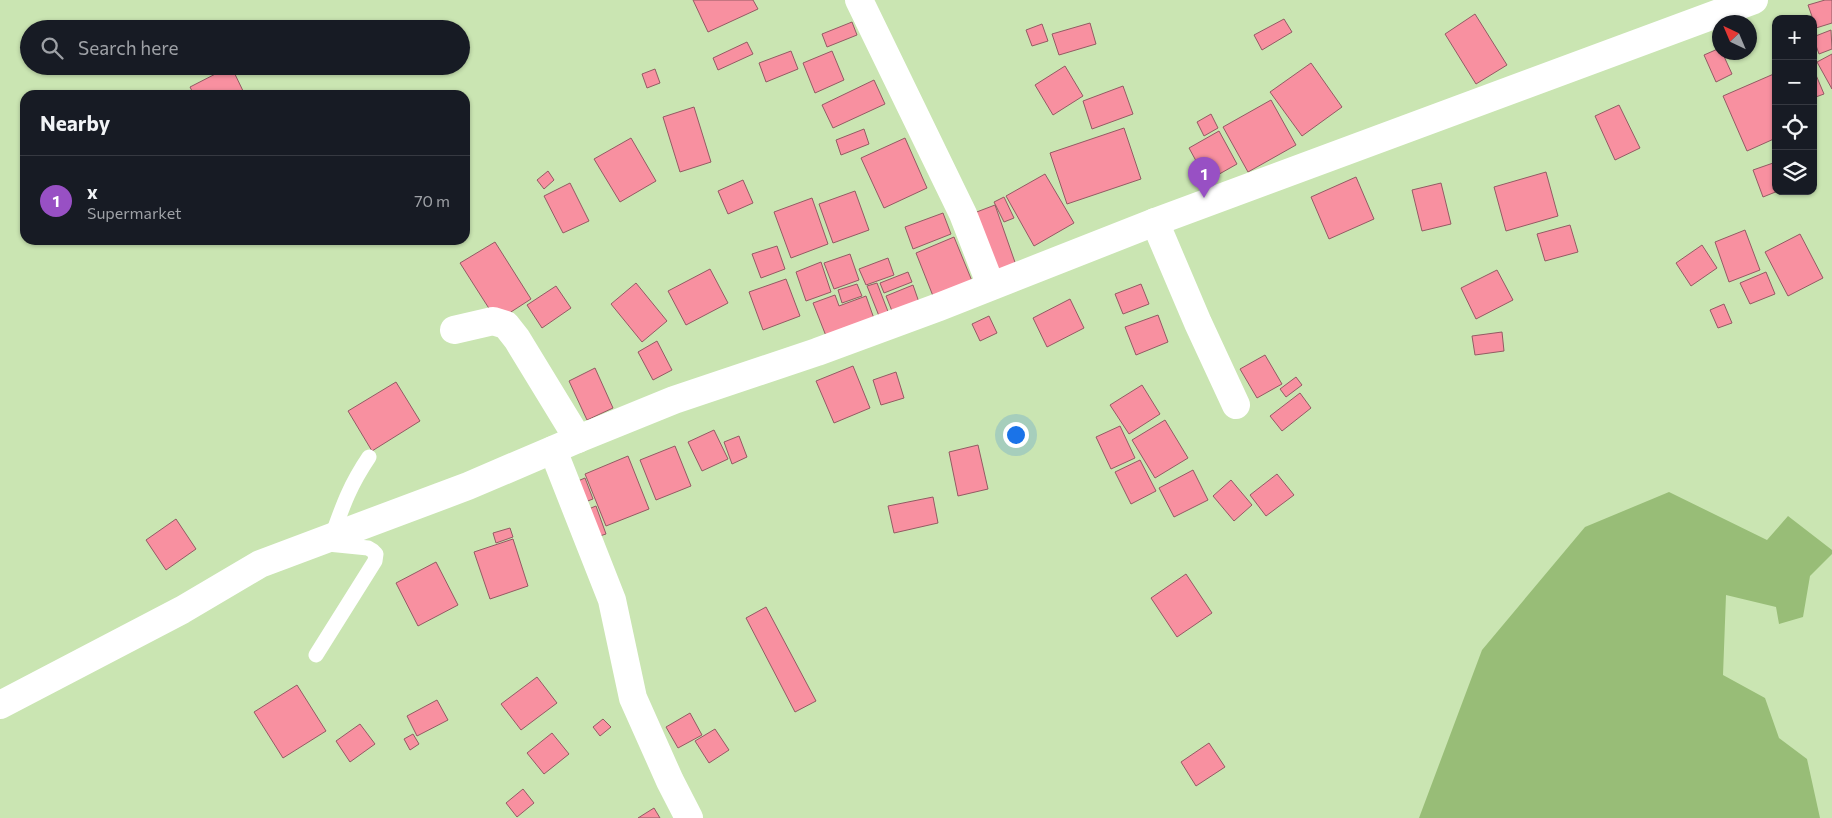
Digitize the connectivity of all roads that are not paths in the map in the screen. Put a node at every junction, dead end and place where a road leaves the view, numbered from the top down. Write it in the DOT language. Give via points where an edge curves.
graph roads {
  1 [pos="859,0"];
  2 [pos="1749,1"];
  3 [pos="1155,222"];
  4 [pos="991,286"];
  5 [pos="454,330"];
  6 [pos="1236,405"];
  7 [pos="578,439"];
  8 [pos="553,450"];
  9 [pos="369,457"];
  10 [pos="323,540"];
  11 [pos="316,655"];
  12 [pos="0,705"];
  13 [pos="689,818"];
  1 -- 4 [label="street" via="963,214"];
  2 -- 3 [label="street"];
  3 -- 4 [label="street"];
  3 -- 6 [label="street"];
  4 -- 7 [label="street" via="816,352 674,400"];
  5 -- 7 [label="street" via="493,320 506,325"];
  7 -- 8 [label="street"];
  8 -- 10 [label="street" via="468,486"];
  8 -- 13 [label="street" via="612,600 633,698"];
  9 -- 10 [label="lane" via="354,478"];
  10 -- 11 [label="lane" via="368,548 376,554 375,561"];
  10 -- 12 [label="street" via="260,564 182,610"];
}
